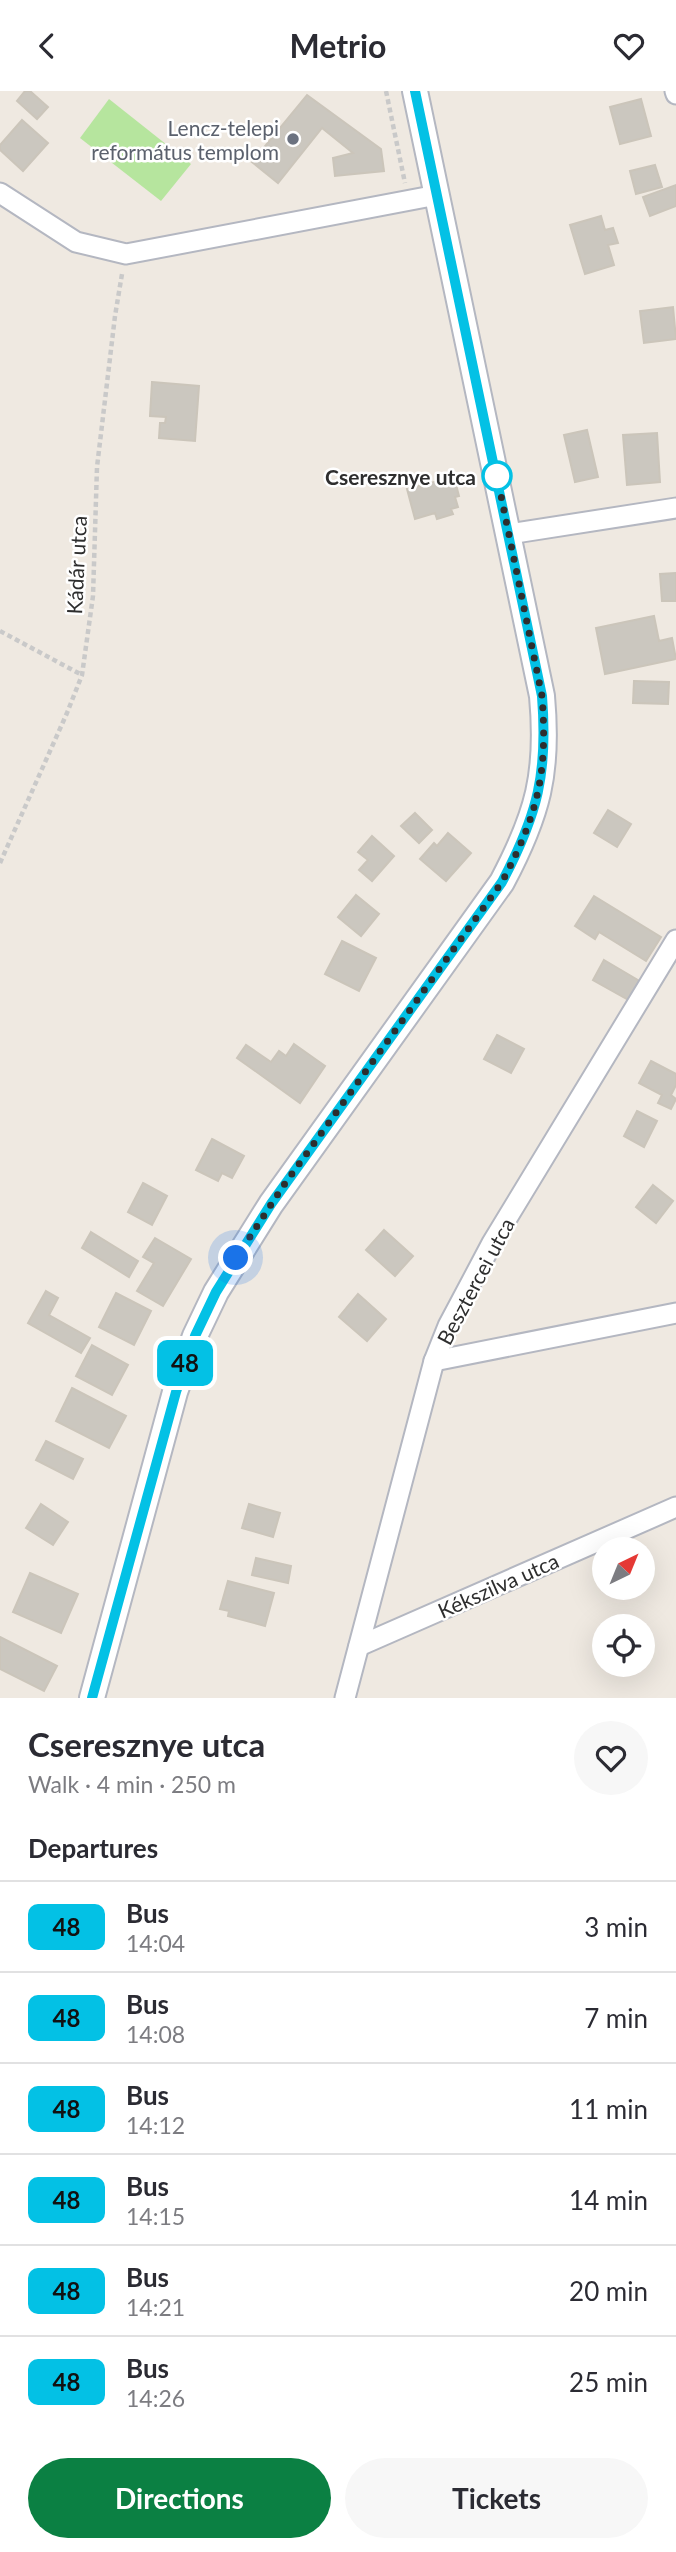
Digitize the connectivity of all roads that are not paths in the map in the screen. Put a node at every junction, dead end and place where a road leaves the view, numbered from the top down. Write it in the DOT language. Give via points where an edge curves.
graph roads {
  1 [pos="415,91"];
  2 [pos="0,193"];
  3 [pos="437,195"];
  4 [pos="676,508"];
  5 [pos="509,534"];
  6 [pos="676,940"];
  7 [pos="676,1313"];
  8 [pos="434,1361"];
  9 [pos="676,1507"];
  10 [pos="359,1646"];
  11 [pos="92,1698"];
  12 [pos="345,1698"];
  1 -- 3 [label="street"];
  2 -- 3 [label="street" via="76,242 126,254"];
  3 -- 5 [label="street"];
  4 -- 5 [label="street"];
  5 -- 11 [label="street" via="542,696 543,768 535,809 502,882 271,1204 216,1292 176,1392"];
  6 -- 8 [label="street, Besztercei utca" via="492,1243"];
  7 -- 8 [label="street"];
  8 -- 10 [label="street, Besztercei utca"];
  9 -- 10 [label="street, Kékszilva utca"];
  10 -- 12 [label="street, Besztercei utca"];
}
